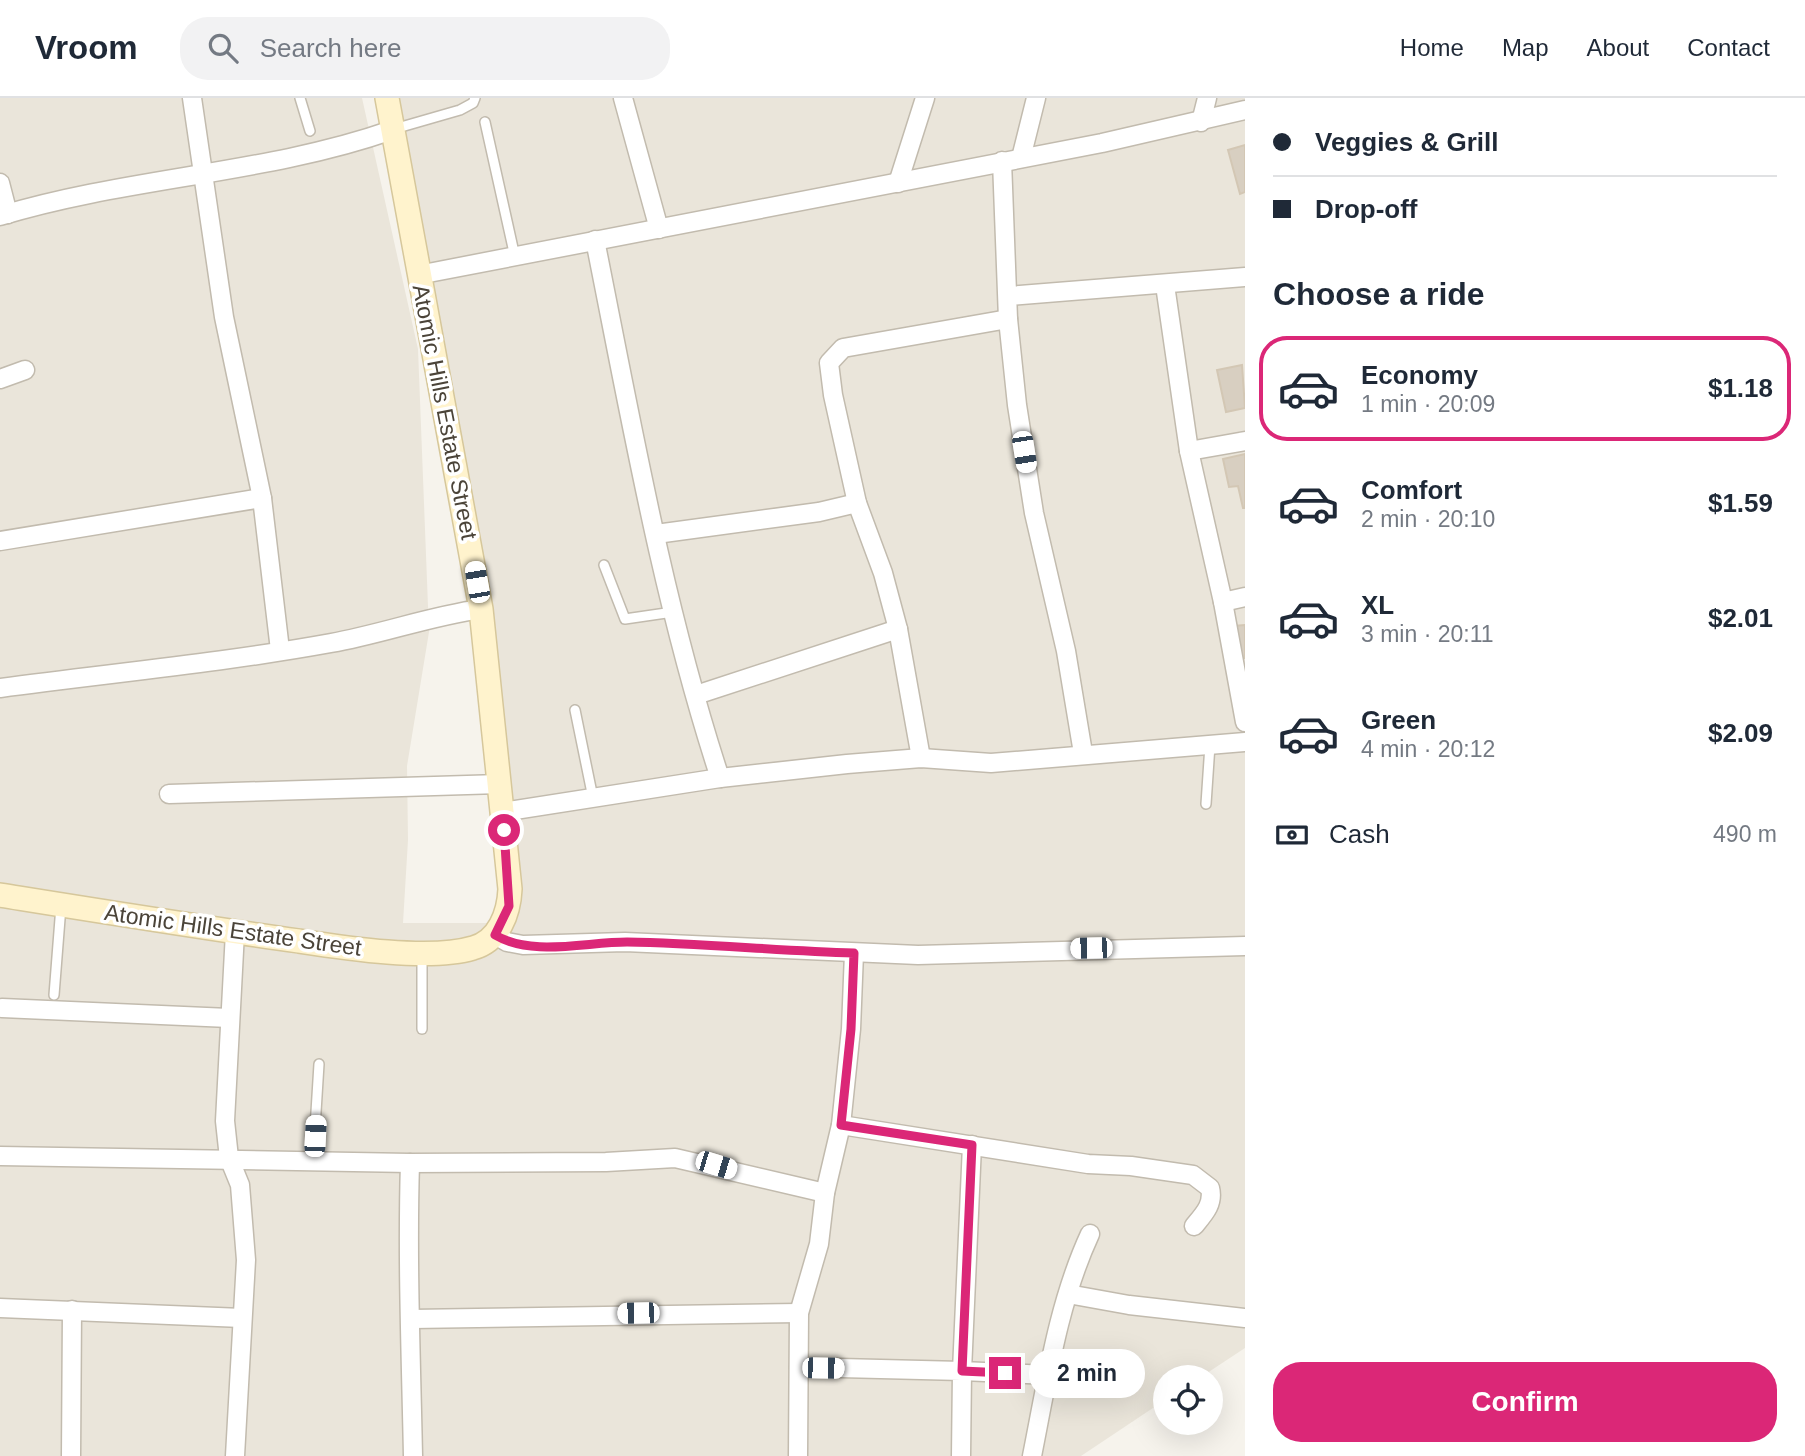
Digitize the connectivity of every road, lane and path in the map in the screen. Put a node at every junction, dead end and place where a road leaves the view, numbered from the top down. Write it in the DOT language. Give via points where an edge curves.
graph roads {
  1 [pos="192,98"];
  2 [pos="300,98"];
  3 [pos="387,98"];
  4 [pos="475,98"];
  5 [pos="623,98"];
  6 [pos="925,98"];
  7 [pos="1036,98"];
  8 [pos="1207,98"];
  9 [pos="1245,110"];
  10 [pos="485,122"];
  11 [pos="1200,122"];
  12 [pos="392,130"];
  13 [pos="310,131"];
  14 [pos="1021,158"];
  15 [pos="1002,162"];
  16 [pos="204,171"];
  17 [pos="0,183"];
  18 [pos="898,183"];
  19 [pos="4,215"];
  20 [pos="659,229"];
  21 [pos="595,240"];
  22 [pos="515,257"];
  23 [pos="418,275"];
  24 [pos="1245,277"];
  25 [pos="1165,285"];
  26 [pos="1008,296"];
  27 [pos="1008,319"];
  28 [pos="25,370"];
  29 [pos="0,379"];
  30 [pos="1245,442"];
  31 [pos="1189,451"];
  32 [pos="262,498"];
  33 [pos="857,503"];
  34 [pos="656,534"];
  35 [pos="0,541"];
  36 [pos="604,565"];
  37 [pos="1245,597"];
  38 [pos="1223,602"];
  39 [pos="481,609"];
  40 [pos="675,611"];
  41 [pos="898,629"];
  42 [pos="280,650"];
  43 [pos="0,688"];
  44 [pos="696,695"];
  45 [pos="575,710"];
  46 [pos="1245,722"];
  47 [pos="1245,742"];
  48 [pos="1210,745"];
  49 [pos="1083,753"];
  50 [pos="921,758"];
  51 [pos="720,778"];
  52 [pos="500,784"];
  53 [pos="169,794"];
  54 [pos="593,798"];
  55 [pos="1206,804"];
  56 [pos="502,812"];
  57 [pos="0,895"];
  58 [pos="61,905"];
  59 [pos="235,932"];
  60 [pos="495,935"];
  61 [pos="1245,946"];
  62 [pos="422,951"];
  63 [pos="854,953"];
  64 [pos="54,995"];
  65 [pos="2,1009"];
  66 [pos="229,1018"];
  67 [pos="422,1029"];
  68 [pos="319,1064"];
  69 [pos="841,1125"];
  70 [pos="972,1145"];
  71 [pos="0,1156"];
  72 [pos="229,1158"];
  73 [pos="313,1160"];
  74 [pos="410,1163"];
  75 [pos="825,1193"];
  76 [pos="1194,1226"];
  77 [pos="1090,1234"];
  78 [pos="1068,1294"];
  79 [pos="0,1308"];
  80 [pos="72,1310"];
  81 [pos="799,1313"];
  82 [pos="242,1318"];
  83 [pos="1245,1318"];
  84 [pos="412,1319"];
  85 [pos="799,1367"];
  86 [pos="962,1371"];
  87 [pos="1048,1375"];
  88 [pos="71,1456"];
  89 [pos="235,1456"];
  90 [pos="413,1456"];
  91 [pos="798,1456"];
  92 [pos="961,1456"];
  93 [pos="1032,1456"];
  1 -- 16 [label="street"];
  2 -- 13 [label="lane"];
  3 -- 12 [label="street, Atomic Hills Estate Street"];
  4 -- 12 [label="lane" via="460,110"];
  5 -- 20 [label="street"];
  6 -- 18 [label="street"];
  7 -- 14 [label="street"];
  8 -- 11 [label="street"];
  9 -- 11 [label="street"];
  10 -- 22 [label="lane"];
  11 -- 14 [label="street"];
  12 -- 16 [label="street" via="262,164"];
  12 -- 23 [label="street, Atomic Hills Estate Street"];
  14 -- 15 [label="street"];
  15 -- 18 [label="street"];
  15 -- 26 [label="street"];
  16 -- 19 [label="street"];
  16 -- 32 [label="street" via="224,317"];
  17 -- 19 [label="street"];
  18 -- 20 [label="street"];
  20 -- 21 [label="street"];
  21 -- 22 [label="street"];
  21 -- 34 [label="street"];
  22 -- 23 [label="street"];
  23 -- 39 [label="street, Atomic Hills Estate Street"];
  24 -- 25 [label="street"];
  25 -- 26 [label="street"];
  25 -- 31 [label="street"];
  26 -- 27 [label="street"];
  27 -- 33 [label="street" via="856,345 835,353 829,363 833,395"];
  27 -- 49 [label="street" via="1034,513 1066,651"];
  28 -- 29 [label="street"];
  30 -- 31 [label="street"];
  31 -- 38 [label="street"];
  32 -- 35 [label="street"];
  32 -- 42 [label="street"];
  33 -- 34 [label="street"];
  33 -- 41 [label="street"];
  34 -- 40 [label="street"];
  36 -- 40 [label="lane" via="625,619"];
  37 -- 38 [label="street"];
  38 -- 46 [label="street"];
  39 -- 42 [label="street"];
  39 -- 52 [label="street, Atomic Hills Estate Street"];
  40 -- 44 [label="street"];
  41 -- 44 [label="street"];
  41 -- 50 [label="street"];
  42 -- 43 [label="street" via="192,666"];
  44 -- 51 [label="street"];
  45 -- 54 [label="lane"];
  47 -- 48 [label="street"];
  48 -- 49 [label="street"];
  48 -- 55 [label="lane"];
  49 -- 50 [label="street" via="991,763"];
  50 -- 51 [label="street"];
  51 -- 54 [label="street"];
  52 -- 53 [label="street"];
  52 -- 56 [label="street, Atomic Hills Estate Street"];
  54 -- 56 [label="street"];
  56 -- 60 [label="street, Atomic Hills Estate Street" via="509,906"];
  57 -- 58 [label="street, Atomic Hills Estate Street"];
  58 -- 59 [label="street, Atomic Hills Estate Street"];
  58 -- 64 [label="lane"];
  59 -- 62 [label="street, Atomic Hills Estate Street" via="347,948"];
  59 -- 66 [label="street"];
  60 -- 62 [label="street, Atomic Hills Estate Street" via="475,948"];
  60 -- 63 [label="street" via="523,945 625,942"];
  61 -- 63 [label="street"];
  62 -- 67 [label="lane"];
  63 -- 69 [label="street"];
  65 -- 66 [label="street"];
  66 -- 72 [label="street" via="225,1121"];
  68 -- 73 [label="lane"];
  69 -- 70 [label="street"];
  69 -- 75 [label="street"];
  70 -- 76 [label="street" via="1193,1175 1211,1194 1209,1206"];
  70 -- 86 [label="street"];
  71 -- 72 [label="street"];
  72 -- 73 [label="street"];
  72 -- 82 [label="street" via="240,1185 244,1216"];
  73 -- 74 [label="street"];
  74 -- 75 [label="street" via="675,1158"];
  74 -- 84 [label="street" via="407,1256"];
  75 -- 81 [label="street" via="819,1244"];
  77 -- 78 [label="street"];
  78 -- 83 [label="street"];
  78 -- 87 [label="street"];
  79 -- 80 [label="street"];
  80 -- 82 [label="street"];
  80 -- 88 [label="street"];
  81 -- 84 [label="street"];
  81 -- 85 [label="street"];
  82 -- 89 [label="street"];
  84 -- 90 [label="street"];
  85 -- 86 [label="street"];
  85 -- 91 [label="street"];
  86 -- 87 [label="street"];
  86 -- 92 [label="street"];
  87 -- 93 [label="street"];
}
